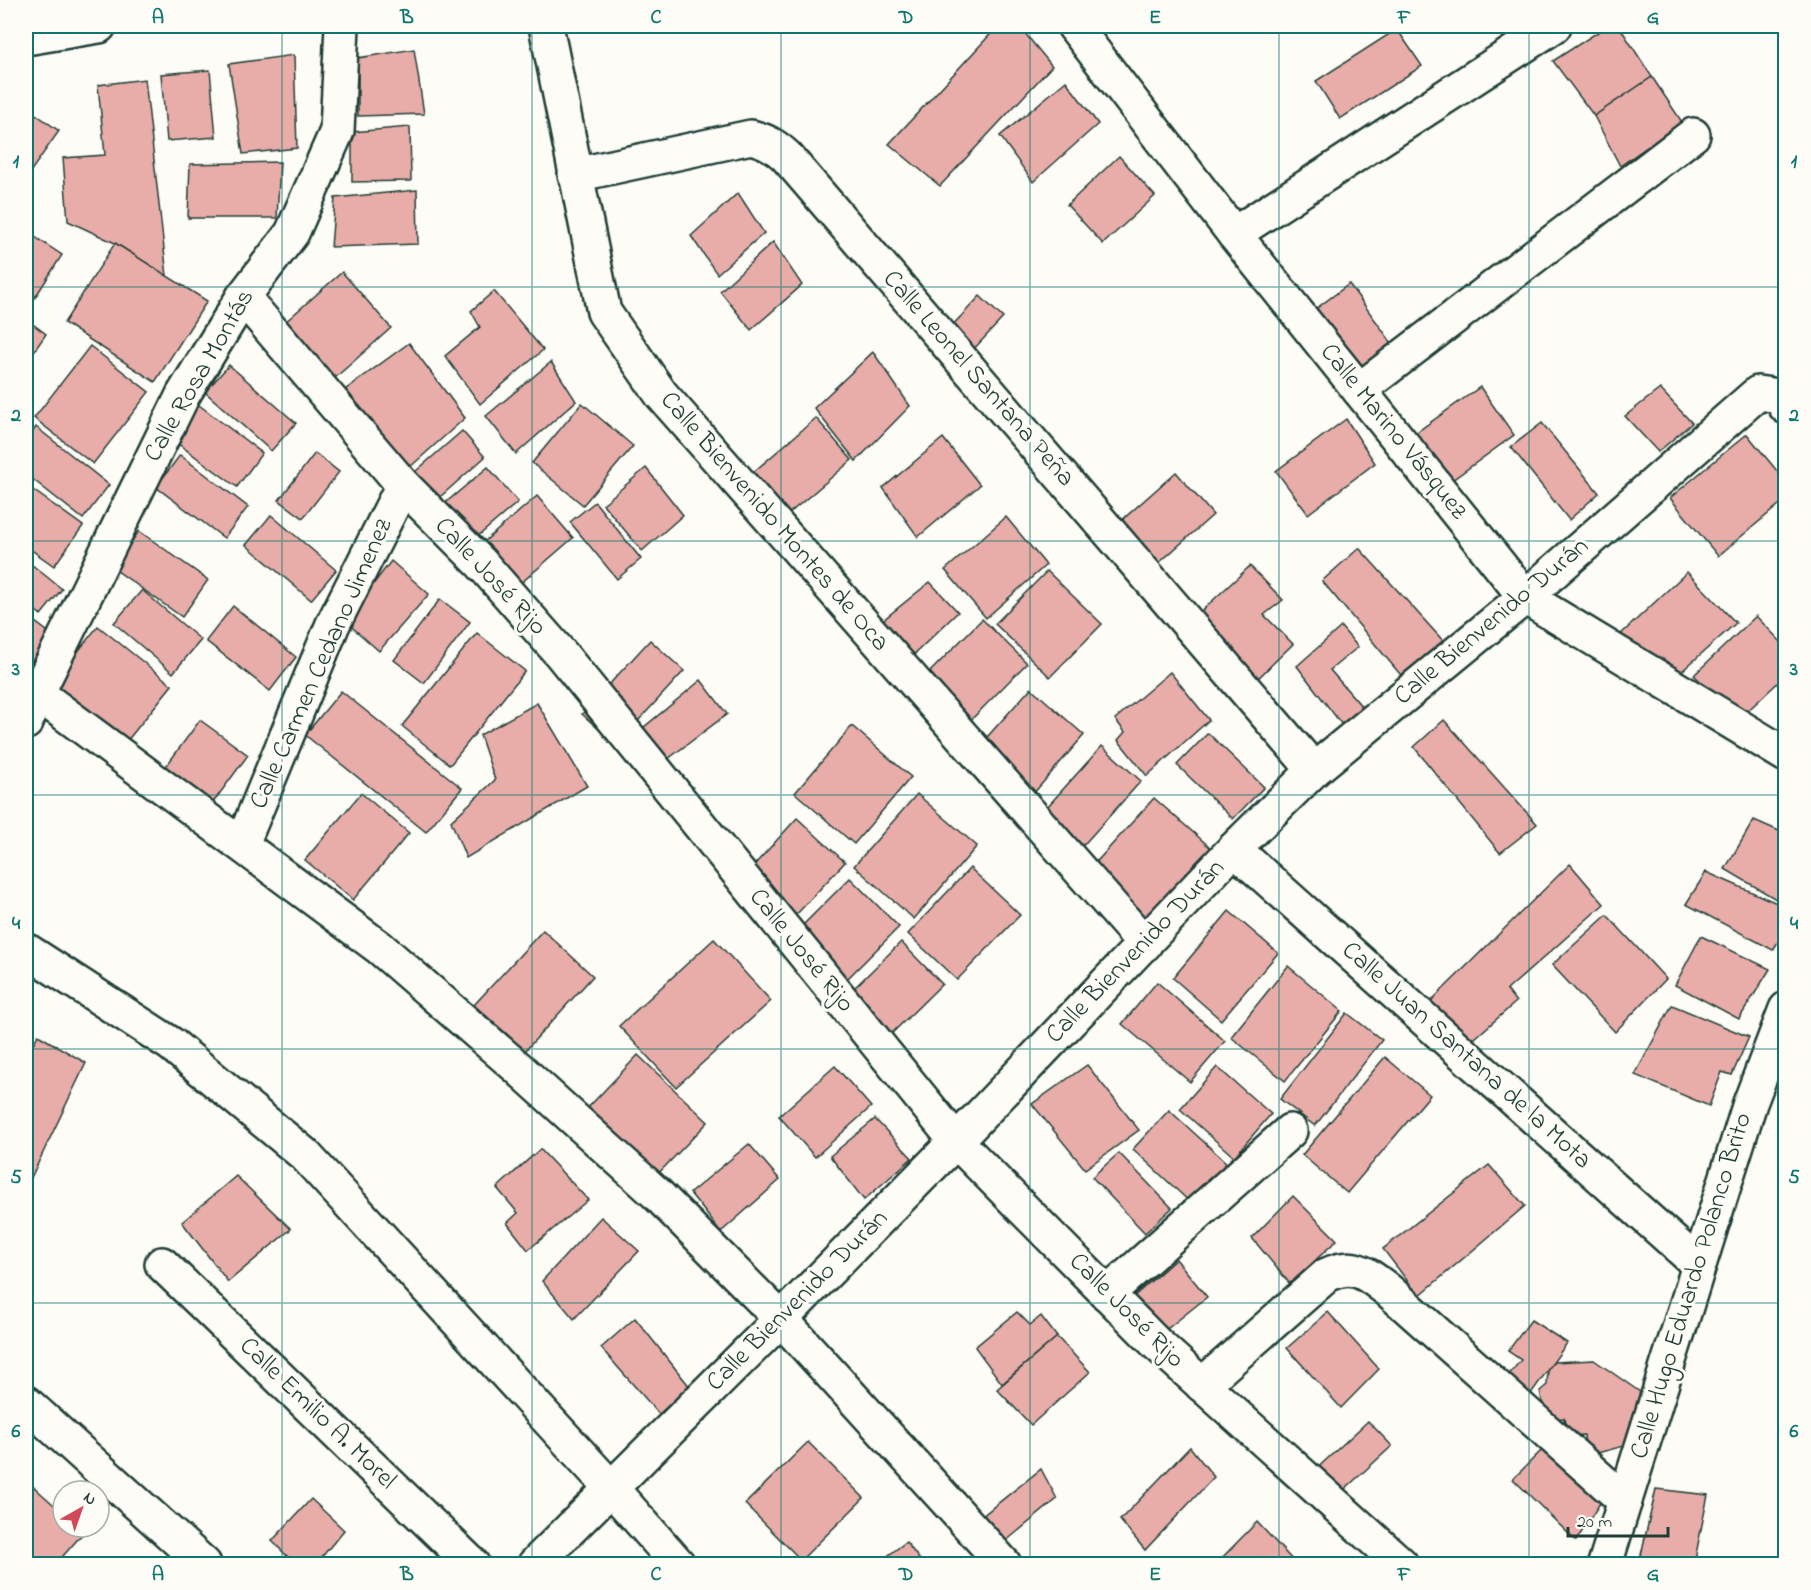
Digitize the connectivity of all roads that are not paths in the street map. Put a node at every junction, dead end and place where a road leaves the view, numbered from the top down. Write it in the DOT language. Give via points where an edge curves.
graph roads {
  1 [pos="99,26"];
  2 [pos="342,26"];
  3 [pos="546,26"];
  4 [pos="1074,26"];
  5 [pos="1554,26"];
  6 [pos="26,38"];
  7 [pos="1693,135"];
  8 [pos="575,175"];
  9 [pos="1234,234"];
  10 [pos="243,297"];
  11 [pos="1359,390"];
  12 [pos="1782,401"];
  13 [pos="403,485"];
  14 [pos="1525,597"];
  15 [pos="29,700"];
  16 [pos="1785,755"];
  17 [pos="1314,770"];
  18 [pos="242,844"];
  19 [pos="1234,849"];
  20 [pos="1145,944"];
  21 [pos="26,950"];
  22 [pos="1785,1009"];
  23 [pos="1290,1131"];
  24 [pos="956,1141"];
  25 [pos="162,1264"];
  26 [pos="1698,1264"];
  27 [pos="1107,1294"];
  28 [pos="782,1319"];
  29 [pos="1202,1385"];
  30 [pos="26,1403"];
  31 [pos="611,1488"];
  32 [pos="1625,1501"];
  33 [pos="204,1564"];
  34 [pos="472,1564"];
  35 [pos="535,1564"];
  36 [pos="678,1564"];
  37 [pos="1004,1564"];
  38 [pos="1401,1564"];
  39 [pos="1605,1564"];
  1 -- 6 [label="street"];
  2 -- 10 [label="street, Calle Rosa Montás" via="337,131 292,233"];
  3 -- 8 [label="street, Calle Bienvenido Montes de Oca"];
  4 -- 9 [label="street, Calle Marino Vásquez"];
  5 -- 9 [label="street"];
  7 -- 11 [label="street"];
  8 -- 17 [label="street, Calle Leonel Santana Peña" via="752,137 777,148"];
  8 -- 20 [label="street, Calle Bienvenido Montes de Oca" via="604,312 661,394"];
  9 -- 11 [label="street, Calle Marino Vásquez"];
  10 -- 13 [label="street, Calle José Rijo"];
  10 -- 15 [label="street, Calle Rosa Montás" via="183,395"];
  11 -- 14 [label="street, Calle Marino Vásquez"];
  12 -- 14 [label="street, Calle Bienvenido Durán" via="1758,393"];
  13 -- 18 [label="street, Calle Carmen Cedano Jimenez" via="333,624"];
  13 -- 24 [label="street, Calle José Rijo" via="481,563 561,654"];
  14 -- 16 [label="street, Calle Marino Vásquez"];
  14 -- 17 [label="street, Calle Bienvenido Durán"];
  15 -- 18 [label="street"];
  17 -- 19 [label="street, Calle Bienvenido Durán"];
  18 -- 28 [label="street" via="380,948 517,1066 657,1194"];
  19 -- 20 [label="street, Calle Bienvenido Durán"];
  19 -- 26 [label="street, Calle Juan Santana de la Mota"];
  20 -- 24 [label="street, Calle Bienvenido Durán"];
  21 -- 31 [label="street" via="171,1044 305,1155"];
  22 -- 26 [label="street, Calle Hugo Eduardo Polanco Brito" via="1750,1102"];
  23 -- 27 [label="street"];
  24 -- 27 [label="street, Calle José Rijo"];
  24 -- 28 [label="street, Calle Bienvenido Durán"];
  25 -- 34 [label="street, Calle Emilio A. Morel"];
  26 -- 32 [label="street, Calle Hugo Eduardo Polanco Brito"];
  27 -- 29 [label="street, Calle José Rijo"];
  28 -- 31 [label="street, Calle Bienvenido Durán"];
  28 -- 37 [label="street"];
  29 -- 32 [label="street" via="1327,1275 1352,1268 1388,1290"];
  29 -- 38 [label="street, Calle José Rijo"];
  30 -- 33 [label="street"];
  31 -- 35 [label="street, Calle Bienvenido Durán"];
  31 -- 36 [label="street"];
  32 -- 39 [label="street, Calle Hugo Eduardo Polanco Brito"];
}
